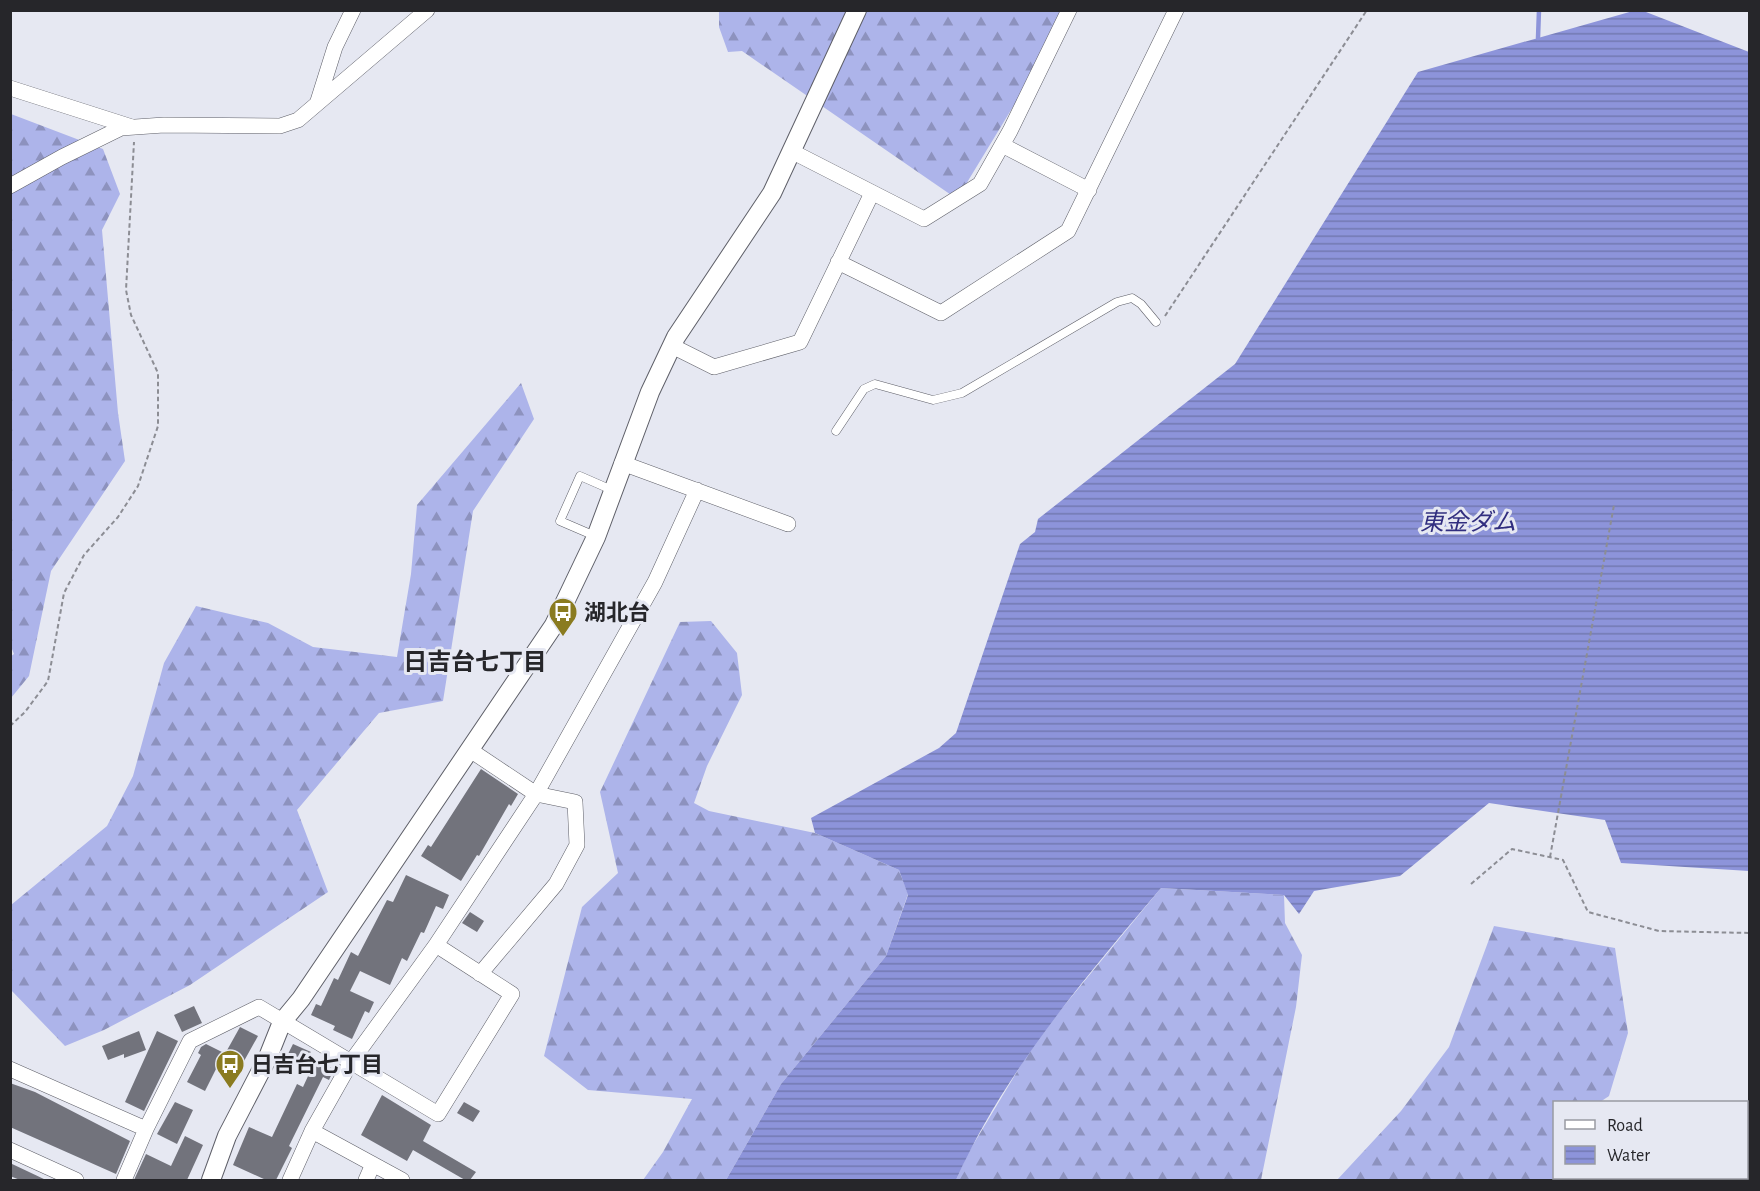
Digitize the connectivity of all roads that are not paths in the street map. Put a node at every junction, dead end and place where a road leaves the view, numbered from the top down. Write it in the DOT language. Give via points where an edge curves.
graph roads {
  1 [pos="353,10"];
  2 [pos="427,10"];
  3 [pos="857,10"];
  4 [pos="1069,10"];
  5 [pos="1176,10"];
  6 [pos="10,88"];
  7 [pos="318,101"];
  8 [pos="135,128"];
  9 [pos="1002,145"];
  10 [pos="793,152"];
  11 [pos="10,186"];
  12 [pos="1089,189"];
  13 [pos="872,193"];
  14 [pos="838,262"];
  15 [pos="1156,322"];
  16 [pos="672,346"];
  17 [pos="836,431"];
  18 [pos="622,464"];
  19 [pos="697,490"];
  20 [pos="613,491"];
  21 [pos="788,524"];
  22 [pos="596,537"];
  23 [pos="470,750"];
  24 [pos="536,794"];
  25 [pos="436,945"];
  26 [pos="480,974"];
  27 [pos="282,1022"];
  28 [pos="351,1062"];
  29 [pos="10,1069"];
  30 [pos="146,1129"];
  31 [pos="312,1131"];
  32 [pos="10,1150"];
  33 [pos="373,1164"];
  34 [pos="76,1180"];
  35 [pos="124,1180"];
  36 [pos="212,1180"];
  37 [pos="290,1180"];
  38 [pos="366,1180"];
  39 [pos="402,1180"];
  1 -- 7 [label="street" via="334,47"];
  2 -- 7 [label="street"];
  3 -- 10 [label="street"];
  4 -- 9 [label="street"];
  5 -- 12 [label="street"];
  6 -- 8 [label="street"];
  7 -- 8 [label="street" via="298,120 280,126"];
  8 -- 11 [label="street" via="121,128"];
  9 -- 12 [label="street"];
  9 -- 13 [label="street" via="980,184 924,219"];
  10 -- 13 [label="street"];
  10 -- 16 [label="street" via="772,193"];
  12 -- 14 [label="street" via="1068,231 941,313"];
  13 -- 14 [label="street"];
  14 -- 16 [label="street" via="800,342 714,368"];
  15 -- 17 [label="lane" via="1132,298 1117,302 962,393 933,400 875,384 864,389"];
  16 -- 18 [label="street"];
  18 -- 19 [label="street"];
  18 -- 20 [label="street"];
  19 -- 21 [label="street"];
  19 -- 24 [label="street" via="655,582"];
  20 -- 22 [label="street"];
  20 -- 22 [label="lane" via="580,476 560,521"];
  22 -- 23 [label="street" via="554,625"];
  23 -- 24 [label="street"];
  23 -- 27 [label="street"];
  24 -- 25 [label="street"];
  24 -- 26 [label="street" via="575,802 577,845 556,884"];
  25 -- 26 [label="street"];
  25 -- 28 [label="street"];
  26 -- 28 [label="street" via="512,994 438,1114"];
  27 -- 28 [label="street"];
  27 -- 30 [label="street" via="259,1006 190,1041"];
  27 -- 36 [label="street" via="226,1136"];
  28 -- 31 [label="street"];
  29 -- 30 [label="street"];
  30 -- 35 [label="street"];
  31 -- 33 [label="street"];
  31 -- 37 [label="street"];
  32 -- 34 [label="street"];
  33 -- 38 [label="street"];
  33 -- 39 [label="street"];
}
